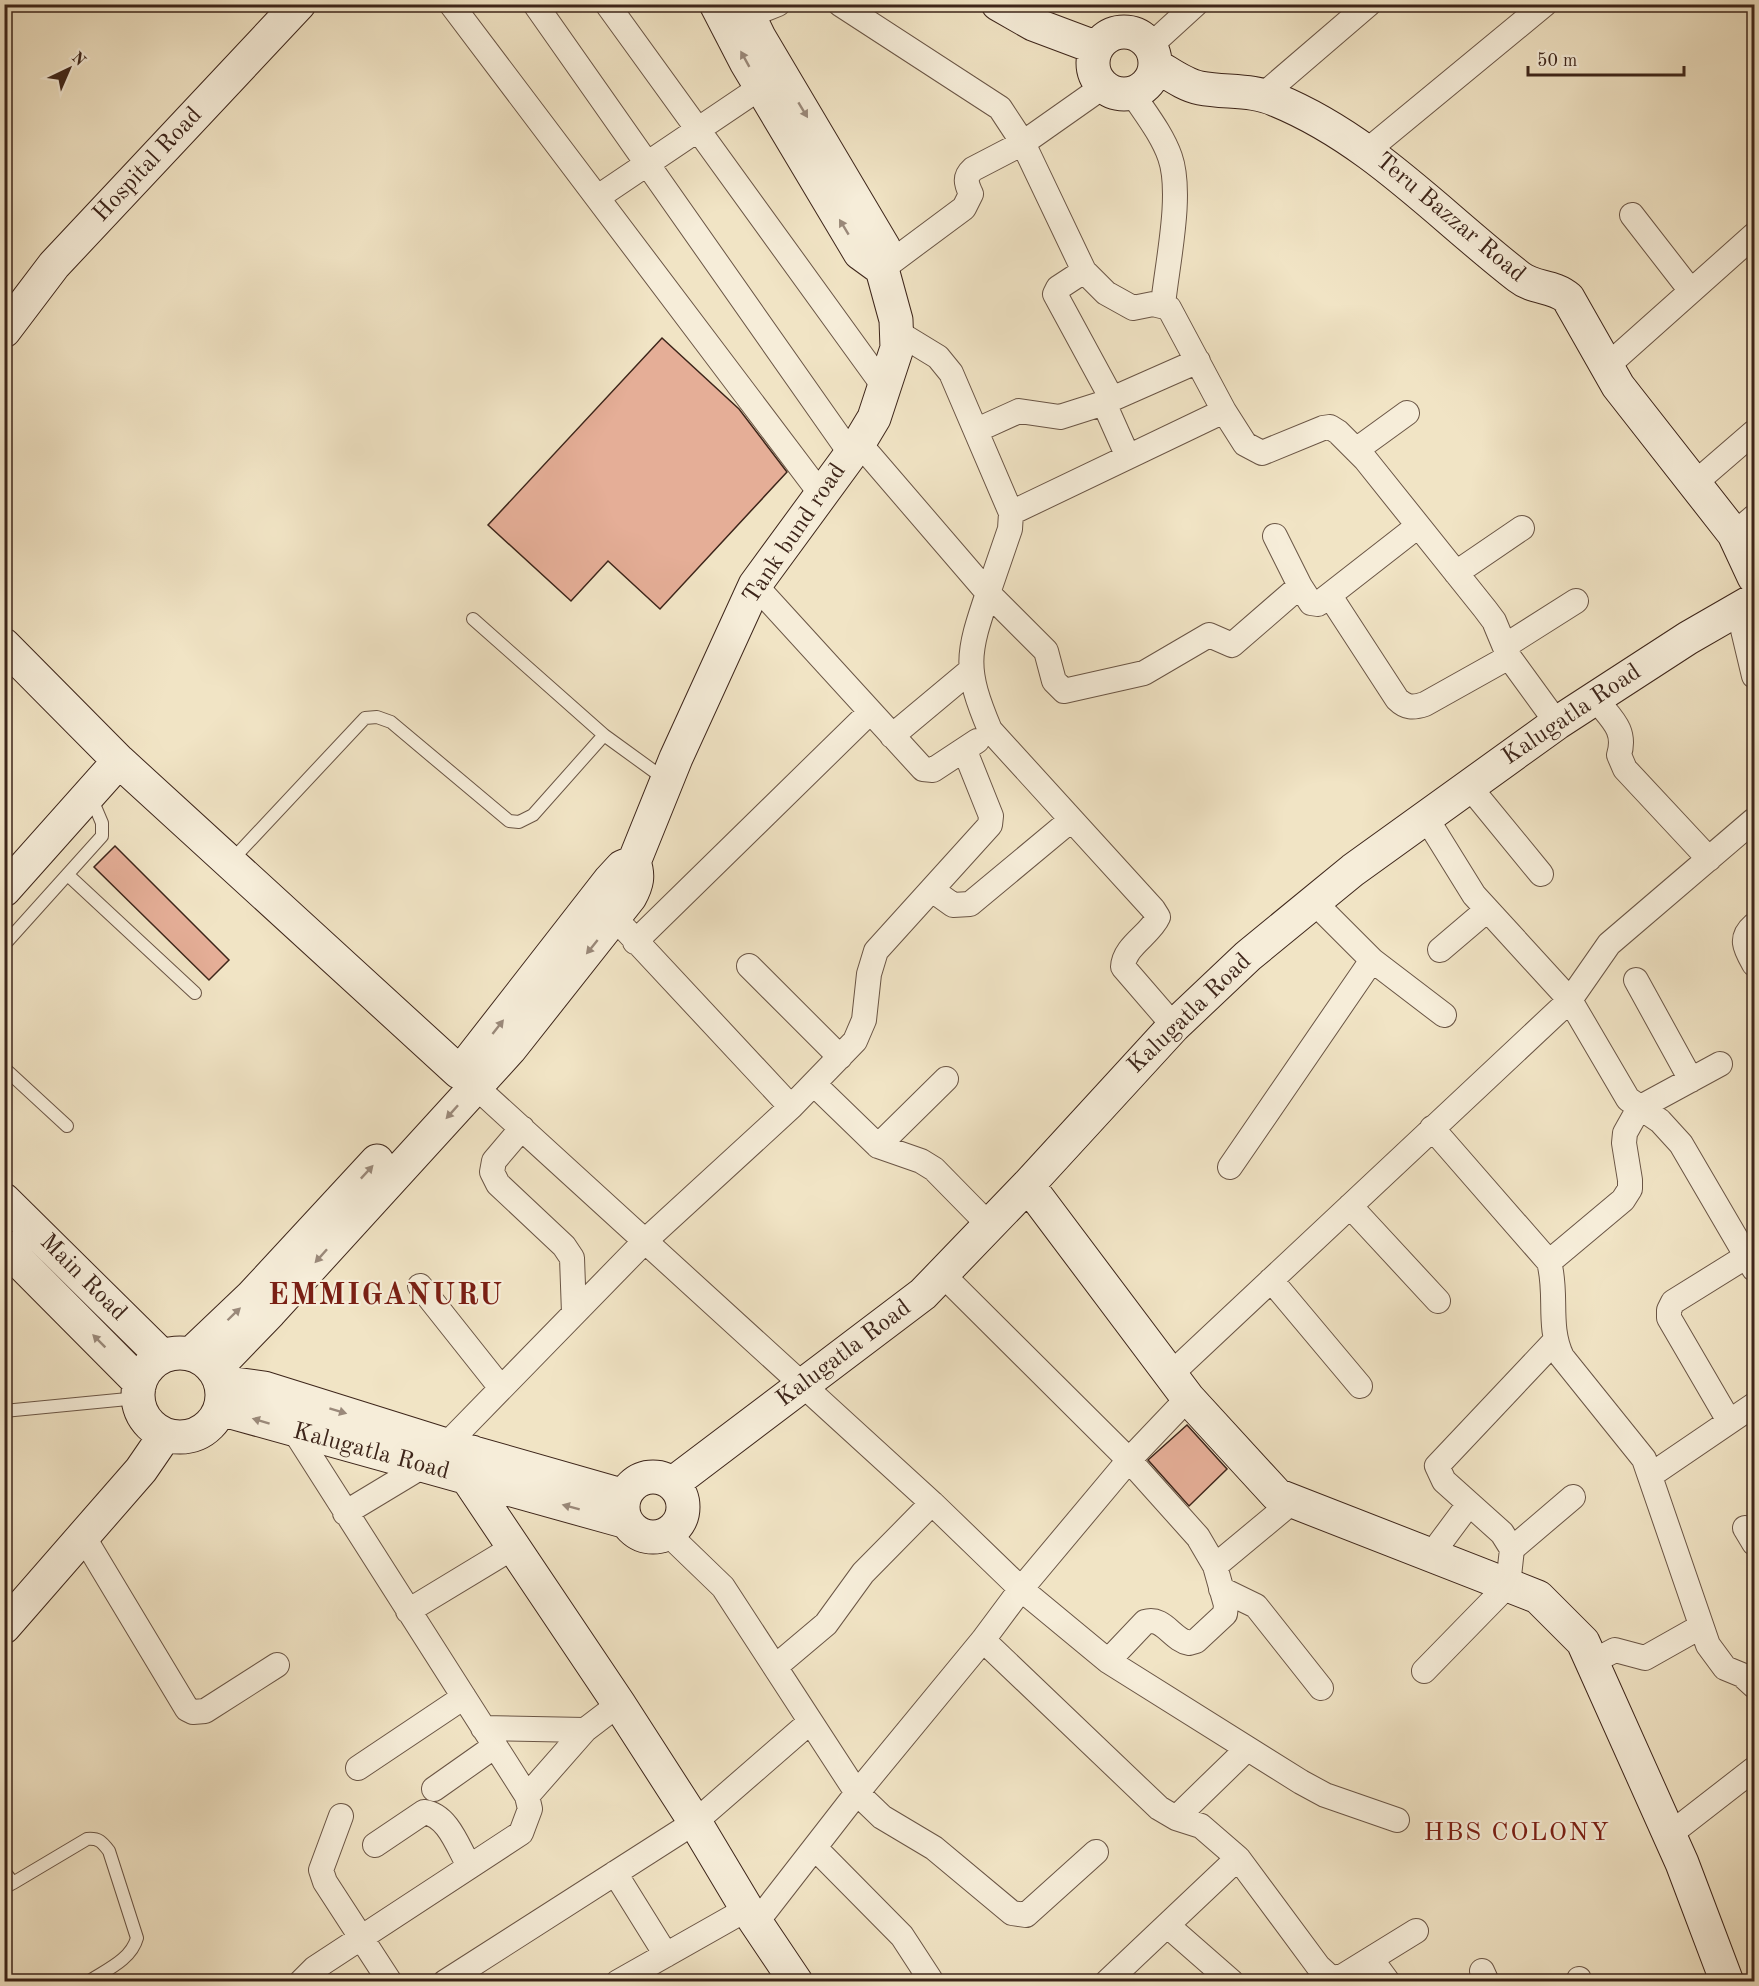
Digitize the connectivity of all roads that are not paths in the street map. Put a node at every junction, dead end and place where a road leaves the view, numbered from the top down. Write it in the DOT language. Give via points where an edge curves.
graph roads {
  1 [pos="299,4"];
  2 [pos="451,4"];
  3 [pos="535,4"];
  4 [pos="608,4"];
  5 [pos="716,4"];
  6 [pos="840,4"];
  7 [pos="998,4"];
  8 [pos="1196,4"];
  9 [pos="1369,4"];
  10 [pos="1545,4"];
  11 [pos="756,8"];
  12 [pos="1097,48"];
  13 [pos="1153,55"];
  14 [pos="761,87"];
  15 [pos="1118,89"];
  16 [pos="1263,95"];
  17 [pos="697,129"];
  18 [pos="1023,143"];
  19 [pos="1368,150"];
  20 [pos="647,164"];
  21 [pos="598,197"];
  22 [pos="1632,215"];
  23 [pos="1755,235"];
  24 [pos="882,269"];
  25 [pos="1084,271"];
  26 [pos="1691,291"];
  27 [pos="1163,304"];
  28 [pos="4,331"];
  29 [pos="897,332"];
  30 [pos="1198,361"];
  31 [pos="1606,367"];
  32 [pos="885,388"];
  33 [pos="1108,401"];
  34 [pos="1224,411"];
  35 [pos="1407,413"];
  36 [pos="977,430"];
  37 [pos="1755,432"];
  38 [pos="855,448"];
  39 [pos="1356,450"];
  40 [pos="1128,457"];
  41 [pos="1695,483"];
  42 [pos="821,494"];
  43 [pos="1011,513"];
  44 [pos="1418,526"];
  45 [pos="1744,526"];
  46 [pos="1522,528"];
  47 [pos="1275,536"];
  48 [pos="1456,573"];
  49 [pos="1755,577"];
  50 [pos="755,585"];
  51 [pos="1300,586"];
  52 [pos="988,593"];
  53 [pos="1330,596"];
  54 [pos="1576,601"];
  55 [pos="1746,605"];
  56 [pos="473,619"];
  57 [pos="4,645"];
  58 [pos="1507,652"];
  59 [pos="971,670"];
  60 [pos="1755,676"];
  61 [pos="1595,698"];
  62 [pos="870,712"];
  63 [pos="1557,723"];
  64 [pos="990,730"];
  65 [pos="604,735"];
  66 [pos="892,736"];
  67 [pos="965,751"];
  68 [pos="119,760"];
  69 [pos="667,781"];
  70 [pos="1468,785"];
  71 [pos="90,794"];
  72 [pos="1425,816"];
  73 [pos="1071,820"];
  74 [pos="1755,820"];
  75 [pos="1709,859"];
  76 [pos="231,861"];
  77 [pos="634,862"];
  78 [pos="1540,874"];
  79 [pos="69,876"];
  80 [pos="4,890"];
  81 [pos="932,890"];
  82 [pos="1314,902"];
  83 [pos="1486,909"];
  84 [pos="1755,925"];
  85 [pos="626,929"];
  86 [pos="4,945"];
  87 [pos="1440,950"];
  88 [pos="1372,960"];
  89 [pos="1755,964"];
  90 [pos="749,966"];
  91 [pos="1635,980"];
  92 [pos="195,993"];
  93 [pos="1570,1000"];
  94 [pos="1444,1014"];
  95 [pos="1174,1026"];
  96 [pos="840,1058"];
  97 [pos="1720,1064"];
  98 [pos="4,1068"];
  99 [pos="468,1079"];
  100 [pos="946,1080"];
  101 [pos="1691,1080"];
  102 [pos="814,1084"];
  103 [pos="791,1107"];
  104 [pos="1639,1108"];
  105 [pos="67,1126"];
  106 [pos="522,1128"];
  107 [pos="1432,1128"];
  108 [pos="878,1146"];
  109 [pos="1230,1167"];
  110 [pos="1028,1185"];
  111 [pos="4,1200"];
  112 [pos="1350,1206"];
  113 [pos="988,1225"];
  114 [pos="646,1240"];
  115 [pos="4,1246"];
  116 [pos="1549,1262"];
  117 [pos="1751,1263"];
  118 [pos="943,1275"];
  119 [pos="1271,1280"];
  120 [pos="420,1286"];
  121 [pos="1438,1301"];
  122 [pos="574,1313"];
  123 [pos="1555,1341"];
  124 [pos="202,1374"];
  125 [pos="802,1386"];
  126 [pos="1360,1386"];
  127 [pos="1179,1387"];
  128 [pos="501,1388"];
  129 [pos="1755,1406"];
  130 [pos="147,1408"];
  131 [pos="4,1411"];
  132 [pos="1729,1421"];
  133 [pos="295,1432"];
  134 [pos="1129,1460"];
  135 [pos="452,1461"];
  136 [pos="1651,1475"];
  137 [pos="672,1484"];
  138 [pos="1573,1497"];
  139 [pos="1292,1502"];
  140 [pos="932,1503"];
  141 [pos="1469,1504"];
  142 [pos="626,1509"];
  143 [pos="345,1513"];
  144 [pos="667,1533"];
  145 [pos="84,1536"];
  146 [pos="513,1548"];
  147 [pos="1512,1549"];
  148 [pos="1431,1555"];
  149 [pos="1218,1577"];
  150 [pos="1509,1585"];
  151 [pos="1021,1589"];
  152 [pos="4,1597"];
  153 [pos="408,1611"];
  154 [pos="1700,1627"];
  155 [pos="4,1628"];
  156 [pos="983,1640"];
  157 [pos="1108,1661"];
  158 [pos="1592,1662"];
  159 [pos="277,1665"];
  160 [pos="775,1667"];
  161 [pos="1424,1671"];
  162 [pos="1755,1686"];
  163 [pos="1321,1688"];
  164 [pos="464,1697"];
  165 [pos="619,1704"];
  166 [pos="810,1722"];
  167 [pos="585,1730"];
  168 [pos="489,1737"];
  169 [pos="1247,1749"];
  170 [pos="358,1768"];
  171 [pos="1755,1769"];
  172 [pos="434,1789"];
  173 [pos="857,1793"];
  174 [pos="527,1796"];
  175 [pos="341,1816"];
  176 [pos="1176,1818"];
  177 [pos="1397,1820"];
  178 [pos="696,1821"];
  179 [pos="1669,1835"];
  180 [pos="375,1845"];
  181 [pos="815,1848"];
  182 [pos="1096,1852"];
  183 [pos="1238,1858"];
  184 [pos="469,1866"];
  185 [pos="4,1871"];
  186 [pos="615,1873"];
  187 [pos="9,1885"];
  188 [pos="751,1916"];
  189 [pos="1168,1926"];
  190 [pos="1416,1931"];
  191 [pos="362,1936"];
  192 [pos="666,1954"];
  193 [pos="1371,1959"];
  194 [pos="1725,1976"];
  195 [pos="627,1979"];
  196 [pos="88,1982"];
  197 [pos="301,1982"];
  198 [pos="390,1982"];
  199 [pos="446,1982"];
  200 [pos="796,1982"];
  201 [pos="932,1982"];
  202 [pos="1107,1982"];
  203 [pos="1232,1982"];
  204 [pos="1388,1982"];
  1 -- 28 [label="street, Hospital Road" via="54,265"];
  2 -- 21 [label="street"];
  3 -- 20 [label="street"];
  4 -- 17 [label="street"];
  14 -- 5 [label="street, one-way"];
  6 -- 18 [label="street" via="990,99 1009,118"];
  7 -- 12 [label="street" via="1034,24"];
  8 -- 13 [label="street"];
  9 -- 16 [label="street"];
  10 -- 19 [label="street"];
  11 -- 24 [label="street, Tank bund road, one-way" via="880,239 884,248"];
  12 -- 13 [label="street, Teru Bazzar Road" via="1112,34 1123,32 1143,38"];
  12 -- 15 [label="street" via="1094,70"];
  13 -- 15 [label="street" via="1148,83"];
  13 -- 16 [label="street, Teru Bazzar Road" via="1198,88"];
  14 -- 17 [label="street"];
  24 -- 14 [label="street, one-way" via="860,253"];
  15 -- 18 [label="street"];
  15 -- 27 [label="street" via="1163,142 1176,185"];
  16 -- 19 [label="street, Teru Bazzar Road"];
  17 -- 20 [label="street"];
  17 -- 32 [label="street"];
  18 -- 24 [label="street" via="973,169 968,174 966,183 971,194 964,208"];
  18 -- 25 [label="street"];
  19 -- 31 [label="street, Teru Bazzar Road" via="1526,283 1553,289 1568,298"];
  20 -- 21 [label="street"];
  20 -- 38 [label="street"];
  21 -- 42 [label="street"];
  22 -- 26 [label="street"];
  23 -- 26 [label="street"];
  24 -- 29 [label="street, Tank bund road"];
  25 -- 27 [label="street" via="1106,293 1133,308"];
  25 -- 33 [label="street" via="1055,294"];
  26 -- 31 [label="street"];
  27 -- 30 [label="street" via="1175,316"];
  29 -- 32 [label="street, Tank bund road" via="897,348"];
  29 -- 36 [label="street" via="938,357 960,388"];
  30 -- 33 [label="street"];
  30 -- 34 [label="street"];
  31 -- 41 [label="street, Teru Bazzar Road"];
  32 -- 38 [label="street, Tank bund road" via="874,418"];
  33 -- 36 [label="street" via="1060,417 1019,411"];
  33 -- 40 [label="street"];
  34 -- 39 [label="street" via="1254,451 1271,451 1330,427"];
  34 -- 40 [label="street"];
  35 -- 39 [label="street"];
  36 -- 43 [label="street"];
  37 -- 41 [label="street"];
  38 -- 42 [label="street, Tank bund road"];
  38 -- 52 [label="street"];
  39 -- 44 [label="street"];
  40 -- 43 [label="street"];
  41 -- 45 [label="street, Teru Bazzar Road"];
  42 -- 50 [label="street, Tank bund road"];
  43 -- 52 [label="street" via="1010,529"];
  44 -- 48 [label="street"];
  44 -- 53 [label="street"];
  45 -- 49 [label="street, Teru Bazzar Road"];
  46 -- 48 [label="street"];
  47 -- 51 [label="street"];
  48 -- 58 [label="street" via="1494,621"];
  50 -- 62 [label="street"];
  50 -- 69 [label="street, Tank bund road"];
  51 -- 52 [label="street" via="1232,645 1209,635 1144,673 1064,692 1054,681 1046,651"];
  51 -- 53 [label="street" via="1311,603 1318,604"];
  52 -- 59 [label="street" via="972,639"];
  53 -- 58 [label="street" via="1403,705 1414,708 1425,704"];
  54 -- 58 [label="street"];
  55 -- 60 [label="street"];
  55 -- 61 [label="street, Kalugatla Road"];
  56 -- 65 [label="lane"];
  57 -- 68 [label="street"];
  58 -- 63 [label="street"];
  59 -- 64 [label="street"];
  59 -- 66 [label="street"];
  61 -- 63 [label="street, Kalugatla Road"];
  61 -- 75 [label="street" via="1622,734 1618,755 1625,769"];
  62 -- 66 [label="street"];
  62 -- 85 [label="street"];
  63 -- 70 [label="street, Kalugatla Road"];
  64 -- 67 [label="street"];
  64 -- 73 [label="street"];
  65 -- 69 [label="lane"];
  65 -- 76 [label="lane" via="533,815 519,822 500,816 392,722 365,718"];
  66 -- 67 [label="street" via="924,769 933,770"];
  67 -- 81 [label="street" via="991,816 990,825"];
  68 -- 71 [label="street"];
  68 -- 76 [label="street"];
  69 -- 77 [label="street, Tank bund road"];
  70 -- 72 [label="street, Kalugatla Road"];
  70 -- 78 [label="street"];
  71 -- 79 [label="lane" via="102,823 102,836"];
  71 -- 80 [label="street"];
  72 -- 82 [label="street, Kalugatla Road"];
  72 -- 83 [label="street" via="1464,881"];
  73 -- 81 [label="street" via="970,904 953,905"];
  73 -- 95 [label="street" via="1158,917 1128,952 1123,967"];
  74 -- 75 [label="street"];
  75 -- 93 [label="street" via="1609,944"];
  76 -- 99 [label="street"];
  77 -- 85 [label="street" via="638,874"];
  99 -- 77 [label="street, one-way" via="492,1034 609,880"];
  79 -- 86 [label="lane"];
  79 -- 92 [label="lane"];
  81 -- 96 [label="street" via="876,951 868,974 861,1031"];
  82 -- 88 [label="street"];
  82 -- 95 [label="street, Kalugatla Road" via="1248,956"];
  83 -- 87 [label="street"];
  83 -- 93 [label="street"];
  84 -- 89 [label="street" via="1745,932 1744,941"];
  85 -- 99 [label="street, one-way" via="510,1049"];
  85 -- 103 [label="street"];
  88 -- 94 [label="street"];
  88 -- 109 [label="street"];
  90 -- 96 [label="street"];
  91 -- 101 [label="street"];
  93 -- 104 [label="street" via="1625,1094"];
  93 -- 107 [label="street"];
  95 -- 110 [label="street, Kalugatla Road"];
  96 -- 102 [label="street"];
  97 -- 101 [label="street"];
  98 -- 105 [label="lane"];
  99 -- 106 [label="street"];
  99 -- 124 [label="street" via="252,1296"];
  100 -- 108 [label="street"];
  101 -- 104 [label="street"];
  102 -- 103 [label="street"];
  102 -- 108 [label="street"];
  103 -- 114 [label="street"];
  104 -- 116 [label="street" via="1625,1133 1630,1189 1623,1200"];
  104 -- 117 [label="street" via="1660,1121 1681,1144"];
  106 -- 114 [label="street"];
  106 -- 122 [label="street" via="494,1161 492,1172 498,1184 572,1258"];
  107 -- 112 [label="street"];
  107 -- 116 [label="street"];
  108 -- 113 [label="street" via="934,1169"];
  110 -- 113 [label="street, Kalugatla Road"];
  110 -- 127 [label="street"];
  111 -- 124 [label="street, Main Road"];
  112 -- 119 [label="street"];
  112 -- 121 [label="street"];
  113 -- 118 [label="street, Kalugatla Road"];
  114 -- 122 [label="street"];
  114 -- 125 [label="street"];
  130 -- 115 [label="street, Main Road, one-way"];
  116 -- 123 [label="street"];
  117 -- 132 [label="street" via="1673,1302 1669,1310 1669,1318"];
  118 -- 125 [label="street, Kalugatla Road" via="924,1294"];
  118 -- 134 [label="street"];
  119 -- 126 [label="street"];
  119 -- 127 [label="street"];
  120 -- 128 [label="street"];
  122 -- 128 [label="street"];
  123 -- 136 [label="street" via="1562,1357 1644,1460"];
  123 -- 141 [label="street" via="1440,1461 1439,1474"];
  124 -- 130 [label="street" via="150,1364"];
  124 -- 130 [label="street" via="214,1421 192,1436"];
  133 -- 124 [label="street, Kalugatla Road, one-way"];
  124 -- 135 [label="street, Kalugatla Road, one-way" via="264,1388"];
  125 -- 137 [label="street, Kalugatla Road"];
  125 -- 140 [label="street"];
  127 -- 134 [label="street"];
  127 -- 139 [label="street" via="1264,1483"];
  128 -- 135 [label="street"];
  129 -- 132 [label="street"];
  130 -- 131 [label="lane"];
  130 -- 145 [label="street" via="141,1470"];
  130 -- 152 [label="street" via="128,1452"];
  132 -- 136 [label="street"];
  133 -- 135 [label="street, Kalugatla Road"];
  133 -- 143 [label="street"];
  134 -- 149 [label="street" via="1198,1537"];
  134 -- 151 [label="street"];
  135 -- 142 [label="street, Kalugatla Road"];
  135 -- 143 [label="street"];
  135 -- 146 [label="street"];
  136 -- 154 [label="street"];
  137 -- 142 [label="street" via="664,1479 645,1478 630,1488"];
  137 -- 144 [label="street" via="679,1491 683,1509 675,1527"];
  138 -- 147 [label="street"];
  139 -- 148 [label="street"];
  139 -- 149 [label="street"];
  140 -- 151 [label="street"];
  140 -- 160 [label="street" via="863,1573 826,1623"];
  141 -- 147 [label="street" via="1502,1533"];
  141 -- 148 [label="street"];
  142 -- 144 [label="street, Kalugatla Road" via="638,1532 647,1536"];
  143 -- 153 [label="street"];
  144 -- 160 [label="street" via="723,1587"];
  145 -- 155 [label="street"];
  145 -- 159 [label="street" via="187,1709 205,1711"];
  146 -- 153 [label="street"];
  146 -- 165 [label="street"];
  147 -- 150 [label="street"];
  148 -- 150 [label="street"];
  149 -- 157 [label="street" via="1225,1614 1196,1641 1180,1641 1160,1622 1151,1620"];
  149 -- 163 [label="street" via="1256,1606"];
  150 -- 158 [label="street" via="1538,1596 1583,1642"];
  150 -- 161 [label="street"];
  151 -- 156 [label="street"];
  151 -- 157 [label="street"];
  153 -- 164 [label="street"];
  154 -- 158 [label="street" via="1645,1658 1615,1650"];
  154 -- 162 [label="street" via="1725,1668"];
  156 -- 173 [label="street"];
  156 -- 176 [label="street" via="1159,1808"];
  157 -- 169 [label="street"];
  158 -- 179 [label="street"];
  160 -- 166 [label="street"];
  164 -- 168 [label="street"];
  164 -- 170 [label="street"];
  165 -- 167 [label="street"];
  165 -- 178 [label="street"];
  166 -- 173 [label="street"];
  166 -- 178 [label="street"];
  167 -- 168 [label="street"];
  167 -- 174 [label="street"];
  168 -- 172 [label="street"];
  168 -- 174 [label="street"];
  169 -- 176 [label="street"];
  169 -- 177 [label="street" via="1325,1795"];
  171 -- 179 [label="street"];
  173 -- 181 [label="street"];
  173 -- 182 [label="street" via="882,1817 934,1848 1012,1913 1026,1916"];
  174 -- 184 [label="street" via="530,1809 521,1833"];
  175 -- 191 [label="street" via="321,1870"];
  176 -- 183 [label="street" via="1210,1832"];
  178 -- 186 [label="street"];
  178 -- 188 [label="street"];
  179 -- 194 [label="street"];
  180 -- 184 [label="street" via="424,1812 434,1813"];
  181 -- 188 [label="street"];
  181 -- 201 [label="street" via="902,1936"];
  183 -- 189 [label="street"];
  183 -- 193 [label="street" via="1325,1974 1331,1978 1343,1976"];
  184 -- 191 [label="street"];
  185 -- 187 [label="lane"];
  186 -- 192 [label="street"];
  186 -- 199 [label="street"];
  187 -- 196 [label="lane" via="87,1839 102,1842 109,1851 137,1938 128,1956"];
  188 -- 192 [label="street"];
  188 -- 200 [label="street"];
  189 -- 202 [label="street"];
  189 -- 203 [label="street"];
  190 -- 193 [label="street"];
  191 -- 197 [label="street"];
  191 -- 198 [label="street"];
  192 -- 195 [label="street"];
  193 -- 204 [label="street"];
}
